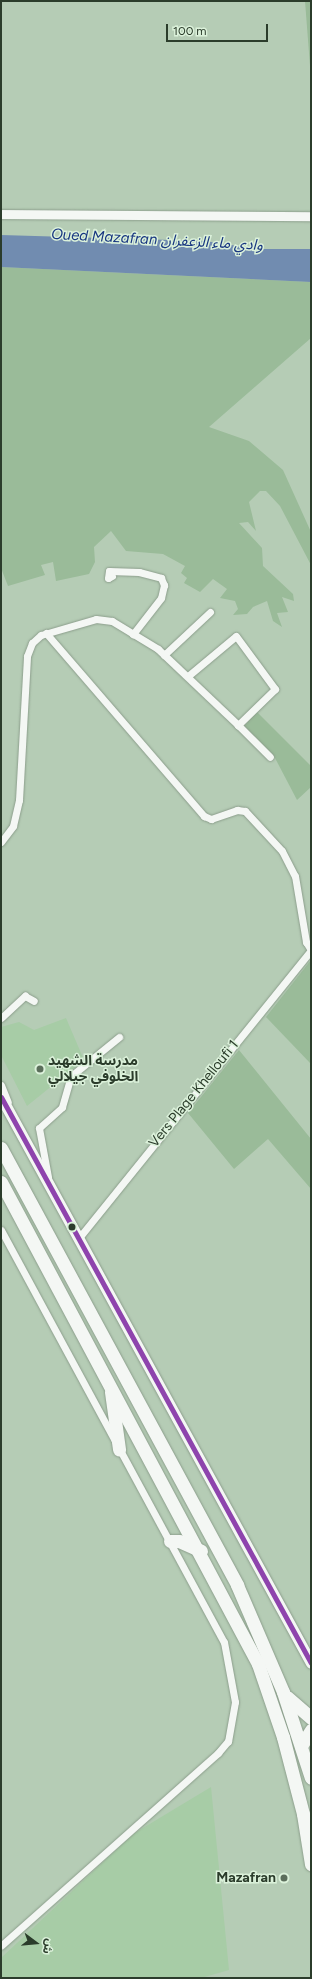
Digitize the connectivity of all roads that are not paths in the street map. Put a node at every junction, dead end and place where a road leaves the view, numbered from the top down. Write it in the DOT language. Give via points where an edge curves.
graph roads {
  1 [pos="1,214"];
  2 [pos="311,216"];
  3 [pos="112,576"];
  4 [pos="210,612"];
  5 [pos="46,634"];
  6 [pos="133,634"];
  7 [pos="164,655"];
  8 [pos="188,676"];
  9 [pos="238,725"];
  10 [pos="270,757"];
  11 [pos="1,842"];
  12 [pos="311,950"];
  13 [pos="34,1001"];
  14 [pos="1,1018"];
  15 [pos="119,1037"];
  16 [pos="1,1085"];
  17 [pos="1,1097"];
  18 [pos="23,1137"];
  19 [pos="1,1148"];
  20 [pos="1,1182"];
  21 [pos="49,1185"];
  22 [pos="1,1230"];
  23 [pos="78,1239"];
  24 [pos="108,1378"];
  25 [pos="119,1449"];
  26 [pos="170,1541"];
  27 [pos="201,1551"];
  28 [pos="311,1663"];
  29 [pos="283,1692"];
  30 [pos="311,1718"];
  31 [pos="311,1730"];
  32 [pos="302,1746"];
  33 [pos="311,1778"];
  34 [pos="311,1864"];
  35 [pos="1,1946"];
  1 -- 2 [label="street"];
  3 -- 6 [label="street" via="108,578 109,570 139,572 161,578 164,585 161,598"];
  4 -- 7 [label="street"];
  5 -- 6 [label="street" via="102,618"];
  5 -- 11 [label="street" via="32,643 27,656 19,800 13,826"];
  5 -- 12 [label="street" via="204,816 211,819 237,810 245,811 282,851 295,876 306,942"];
  6 -- 7 [label="street"];
  7 -- 8 [label="street"];
  8 -- 9 [label="street"];
  8 -- 9 [label="street" via="236,636 275,689"];
  9 -- 10 [label="street"];
  12 -- 23 [label="street, Vers Plage Khelloufi 1"];
  13 -- 14 [label="street" via="25,996"];
  15 -- 21 [label="street" via="71,1076 62,1107 39,1128"];
  16 -- 18 [label="street"];
  17 -- 18 [label="main road"];
  18 -- 21 [label="main road"];
  19 -- 29 [label="highway" via="237,1585"];
  20 -- 24 [label="highway"];
  21 -- 23 [label="main road"];
  22 -- 25 [label="street"];
  23 -- 28 [label="main road"];
  24 -- 25 [label="highway"];
  24 -- 27 [label="highway"];
  25 -- 26 [label="street"];
  26 -- 27 [label="highway"];
  26 -- 35 [label="street" via="224,1642 235,1702 228,1740 218,1753"];
  27 -- 34 [label="highway" via="258,1664 283,1737"];
  29 -- 30 [label="highway"];
  29 -- 32 [label="highway"];
  31 -- 32 [label="highway"];
  32 -- 33 [label="highway"];
}
